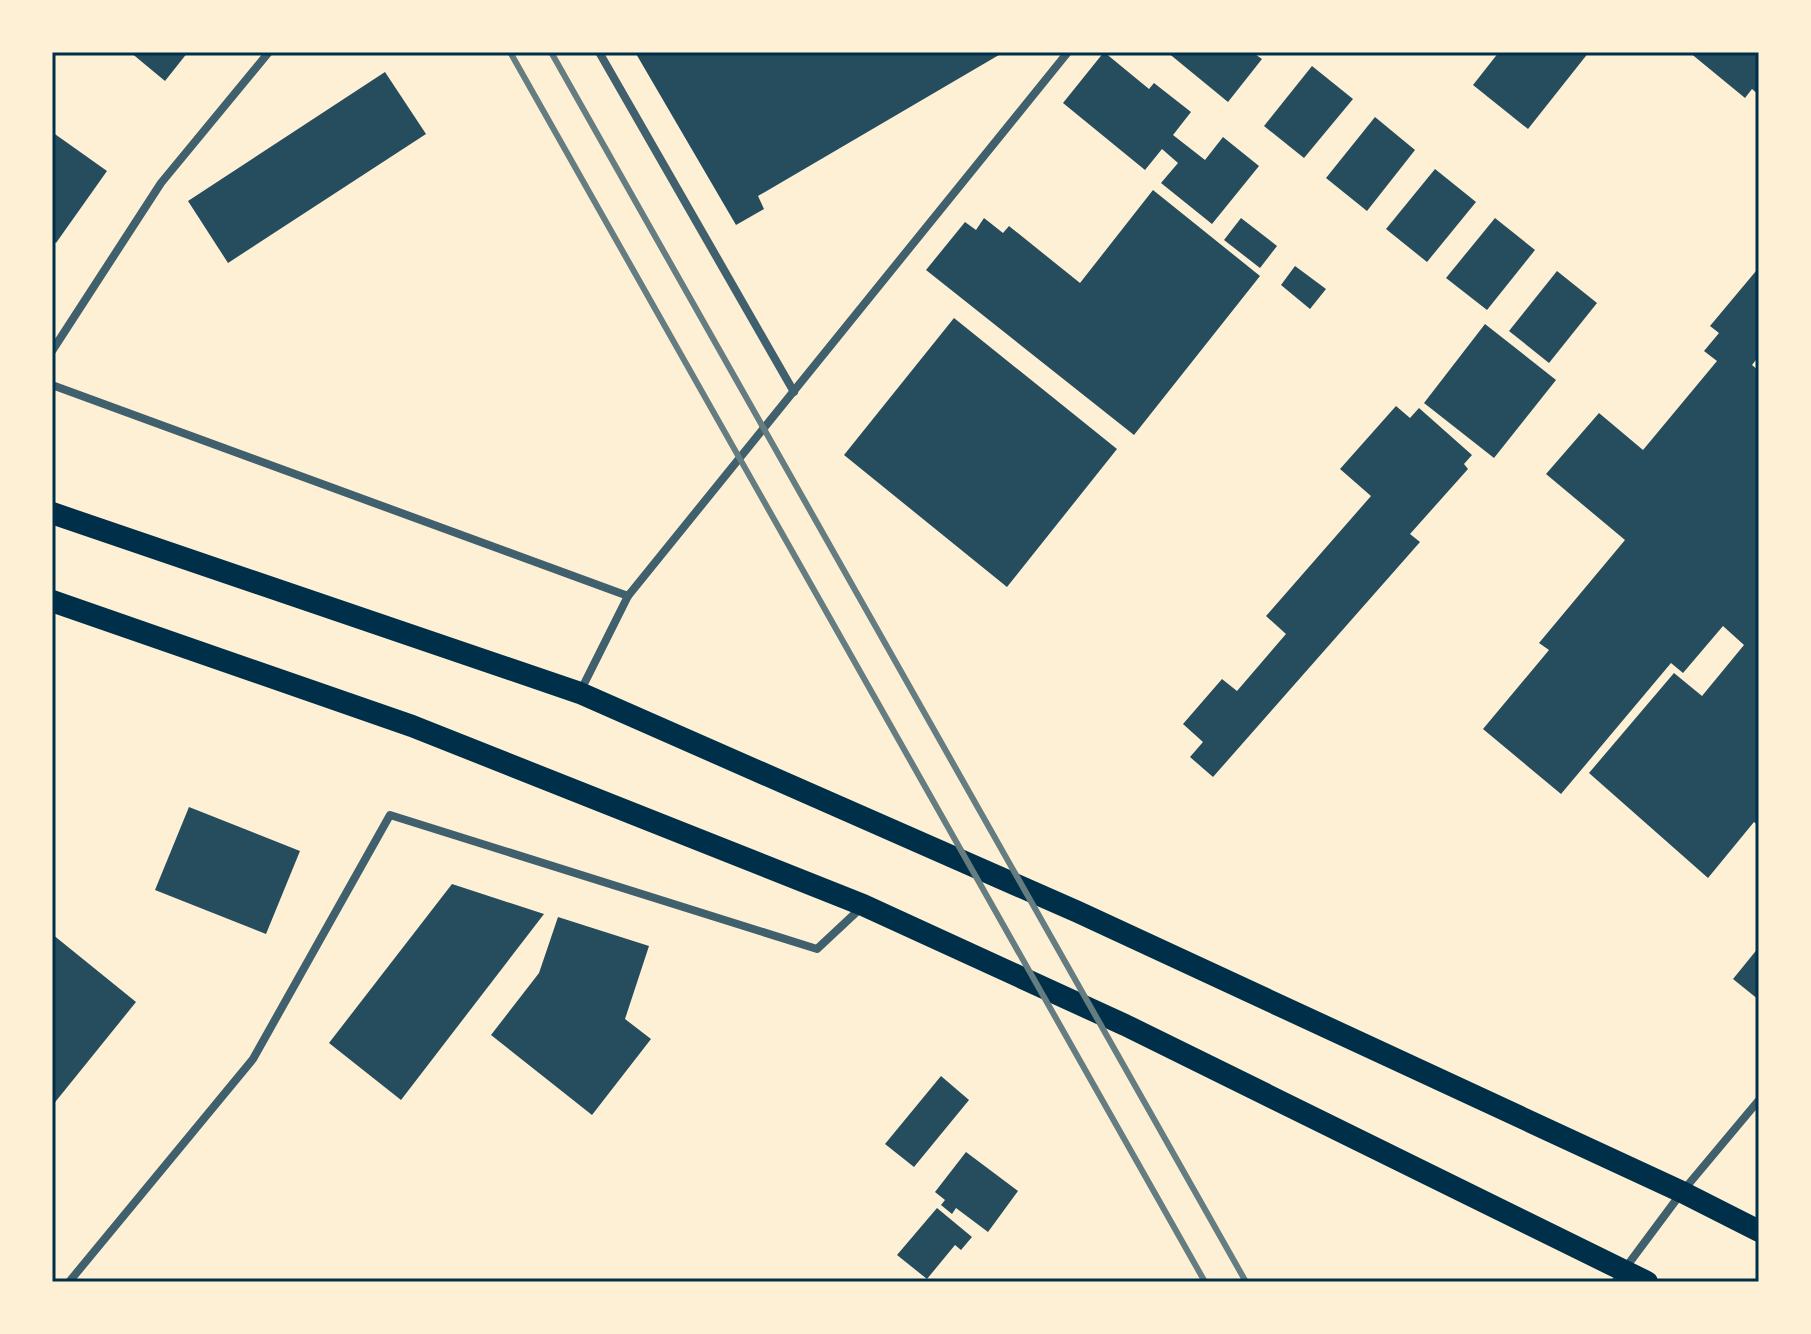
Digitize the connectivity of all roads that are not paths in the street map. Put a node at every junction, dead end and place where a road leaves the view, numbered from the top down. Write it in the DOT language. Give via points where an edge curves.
graph roads {
  1 [pos="269,52"];
  2 [pos="599,52"];
  3 [pos="1068,52"];
  4 [pos="52,351"];
  5 [pos="52,385"];
  6 [pos="794,392"];
  7 [pos="52,513"];
  8 [pos="628,596"];
  9 [pos="52,601"];
  10 [pos="580,693"];
  11 [pos="863,905"];
  12 [pos="1759,1100"];
  13 [pos="1682,1192"];
  14 [pos="1759,1231"];
  15 [pos="1620,1276"];
  16 [pos="69,1282"];
  17 [pos="1647,1282"];
  1 -- 4 [label="street" via="161,183"];
  2 -- 6 [label="street"];
  3 -- 6 [label="street"];
  5 -- 8 [label="street"];
  6 -- 8 [label="street"];
  7 -- 10 [label="highway"];
  8 -- 10 [label="street"];
  9 -- 11 [label="highway" via="412,726"];
  10 -- 13 [label="highway" via="1050,900"];
  11 -- 15 [label="highway" via="1125,1025"];
  11 -- 16 [label="street" via="817,949 390,815 253,1059"];
  12 -- 13 [label="street"];
  13 -- 14 [label="highway"];
  13 -- 15 [label="street"];
  15 -- 17 [label="highway"];
}
